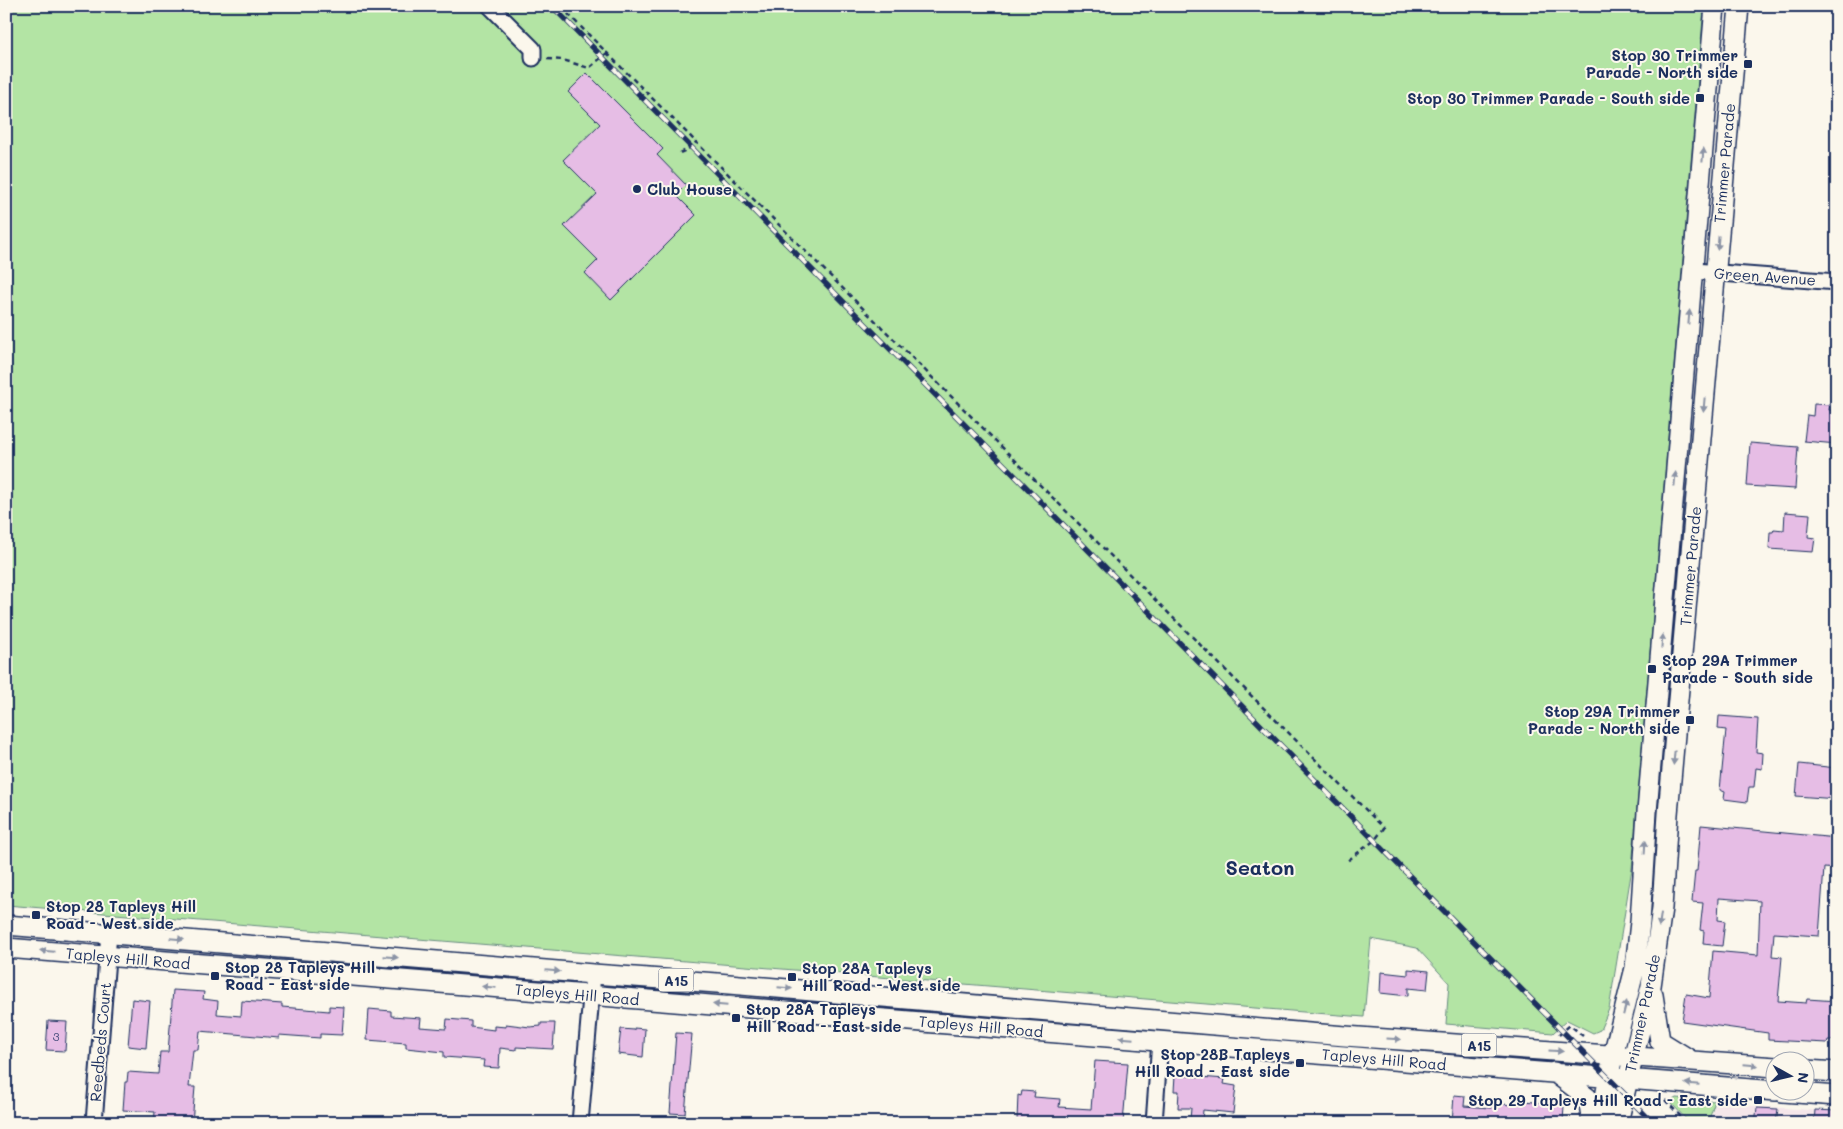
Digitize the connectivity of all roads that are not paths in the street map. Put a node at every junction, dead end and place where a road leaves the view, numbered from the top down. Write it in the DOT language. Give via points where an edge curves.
graph roads {
  1 [pos="490,6"];
  2 [pos="1715,6"];
  3 [pos="1738,6"];
  4 [pos="533,58"];
  5 [pos="1694,271"];
  6 [pos="1715,272"];
  7 [pos="1837,282"];
  8 [pos="6,925"];
  9 [pos="109,933"];
  10 [pos="6,948"];
  11 [pos="107,956"];
  12 [pos="593,974"];
  13 [pos="1651,986"];
  14 [pos="591,995"];
  15 [pos="1160,1041"];
  16 [pos="1614,1055"];
  17 [pos="1633,1056"];
  18 [pos="1692,1060"];
  19 [pos="1766,1066"];
  20 [pos="1816,1071"];
  21 [pos="1554,1072"];
  22 [pos="1837,1072"];
  23 [pos="1609,1077"];
  24 [pos="1628,1078"];
  25 [pos="1766,1090"];
  26 [pos="1816,1094"];
  27 [pos="1837,1096"];
  28 [pos="94,1122"];
  29 [pos="580,1123"];
  30 [pos="1154,1123"];
  31 [pos="1592,1123"];
  32 [pos="1600,1123"];
  33 [pos="1618,1123"];
  1 -- 4 [label="street" via="533,49"];
  5 -- 2 [label="main road, Trimmer Parade, one-way"];
  3 -- 6 [label="main road, Trimmer Parade, one-way"];
  5 -- 6 [label="street, Green Avenue"];
  16 -- 5 [label="main road, Trimmer Parade, one-way" via="1635,968 1640,922"];
  6 -- 7 [label="street, Green Avenue"];
  6 -- 13 [label="main road, Trimmer Parade, one-way" via="1662,908"];
  8 -- 9 [label="main road, Tapleys Hill Road / A15"];
  9 -- 11 [label="street, Reedbeds Court"];
  9 -- 12 [label="main road, Tapleys Hill Road / A15, one-way"];
  11 -- 10 [label="main road, Tapleys Hill Road / A15, one-way"];
  14 -- 11 [label="main road, Tapleys Hill Road / A15, one-way"];
  11 -- 28 [label="street, Reedbeds Court"];
  12 -- 14 [label="street"];
  12 -- 16 [label="main road, Tapleys Hill Road / A15, one-way"];
  13 -- 17 [label="main road, Trimmer Parade"];
  13 -- 18 [label="main road" via="1660,1041"];
  15 -- 14 [label="main road, Tapleys Hill Road / A15, one-way"];
  14 -- 29 [label="street"];
  15 -- 21 [label="main road, Tapleys Hill Road / A15"];
  15 -- 30 [label="street"];
  16 -- 17 [label="main road, Tapleys Hill Road / A15"];
  16 -- 23 [label="main road, Trimmer Parade"];
  17 -- 18 [label="main road, Tapleys Hill Road / A15"];
  17 -- 24 [label="main road, Trimmer Parade"];
  18 -- 19 [label="main road, Tapleys Hill Road / A15, one-way"];
  20 -- 22 [label="main road"];
  21 -- 23 [label="main road, Tapleys Hill Road / A15"];
  21 -- 31 [label="main road" via="1588,1098"];
  23 -- 24 [label="main road, Tapleys Hill Road / A15"];
  23 -- 32 [label="main road, Trimmer Parade"];
  25 -- 24 [label="main road, Tapleys Hill Road / A15, one-way"];
  24 -- 33 [label="main road, Trimmer Parade"];
  26 -- 27 [label="main road"];
}
